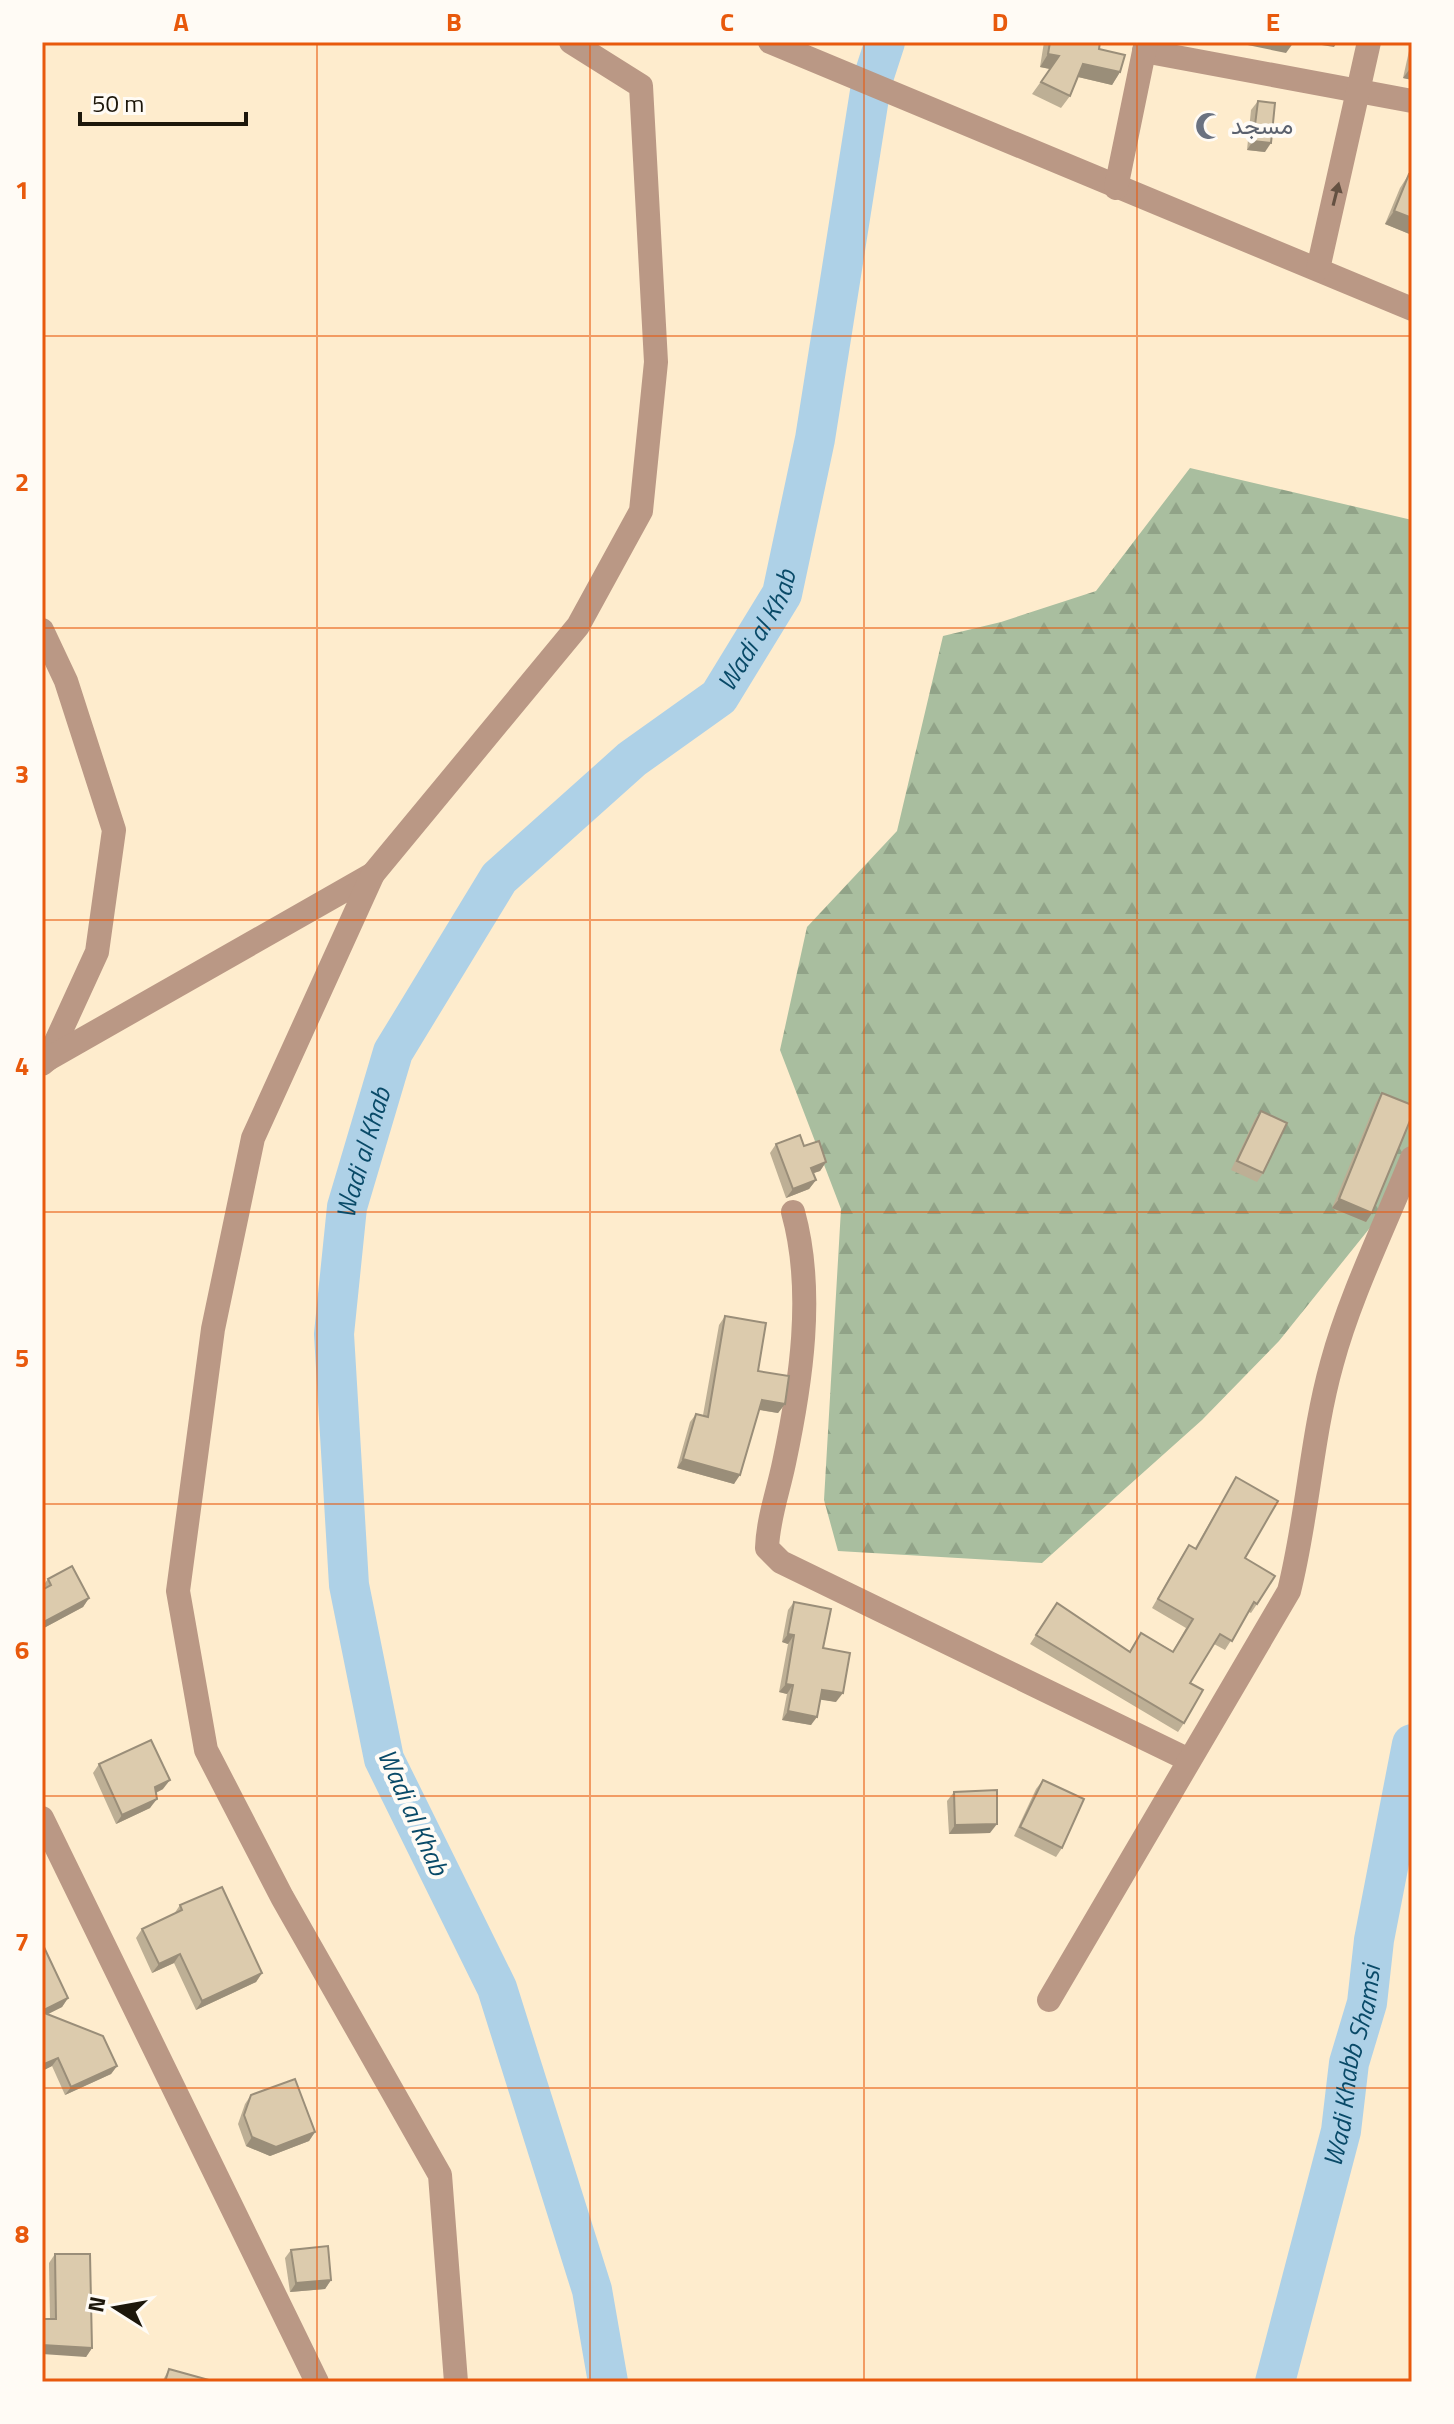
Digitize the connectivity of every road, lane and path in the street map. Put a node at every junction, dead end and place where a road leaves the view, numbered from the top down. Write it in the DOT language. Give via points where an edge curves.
graph roads {
  1 [pos="571,42"];
  2 [pos="770,42"];
  3 [pos="1369,42"];
  4 [pos="1145,47"];
  5 [pos="1361,89"];
  6 [pos="1412,101"];
  7 [pos="1116,188"];
  8 [pos="1318,269"];
  9 [pos="1412,309"];
  10 [pos="42,630"];
  11 [pos="373,874"];
  12 [pos="45,1062"];
  13 [pos="1412,1158"];
  14 [pos="793,1212"];
  15 [pos="1189,1760"];
  16 [pos="44,1827"];
  17 [pos="1049,2000"];
  18 [pos="317,2382"];
  19 [pos="456,2382"];
  1 -- 11 [label="street" via="641,86 656,362 641,511 578,626"];
  2 -- 7 [label="street"];
  3 -- 5 [label="street"];
  4 -- 5 [label="street"];
  4 -- 7 [label="street"];
  5 -- 6 [label="street"];
  8 -- 5 [label="street, one-way"];
  7 -- 8 [label="street"];
  8 -- 9 [label="street"];
  10 -- 12 [label="street" via="66,681 114,830 97,952"];
  11 -- 12 [label="street"];
  11 -- 19 [label="street" via="253,1138 213,1329 178,1591 206,1750 282,1897 440,2175"];
  13 -- 15 [label="street" via="1333,1360 1317,1422 1289,1591"];
  14 -- 15 [label="street" via="804,1251 799,1371 767,1548 781,1562"];
  15 -- 17 [label="street"];
  16 -- 18 [label="street"];
}
